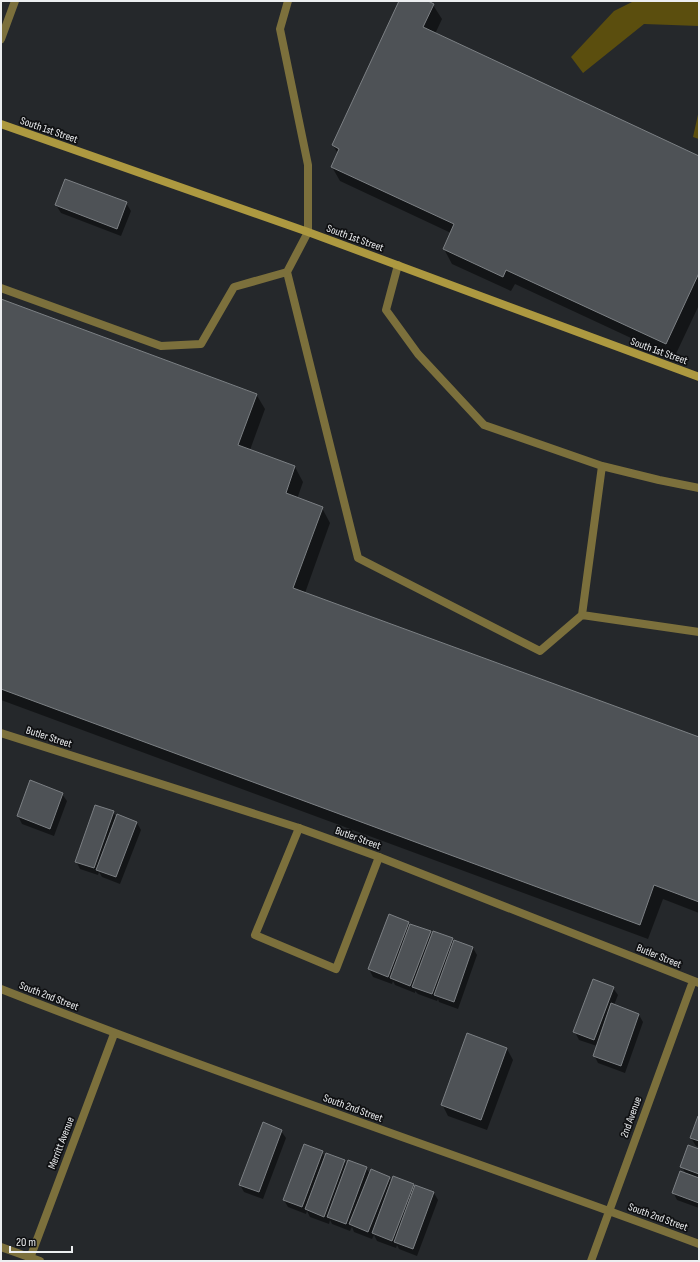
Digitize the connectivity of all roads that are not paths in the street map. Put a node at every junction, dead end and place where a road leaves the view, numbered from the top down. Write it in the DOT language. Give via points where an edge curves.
graph roads {
  1 [pos="15,1"];
  2 [pos="288,1"];
  3 [pos="1,39"];
  4 [pos="1,124"];
  5 [pos="308,232"];
  6 [pos="398,266"];
  7 [pos="287,272"];
  8 [pos="1,288"];
  9 [pos="699,377"];
  10 [pos="602,466"];
  11 [pos="699,488"];
  12 [pos="582,615"];
  13 [pos="699,632"];
  14 [pos="1,733"];
  15 [pos="299,828"];
  16 [pos="379,857"];
  17 [pos="696,982"];
  18 [pos="1,989"];
  19 [pos="114,1034"];
  20 [pos="609,1211"];
  21 [pos="699,1244"];
  22 [pos="1,1247"];
  23 [pos="29,1259"];
  24 [pos="40,1261"];
  25 [pos="591,1261"];
  1 -- 3 [label="street"];
  2 -- 5 [label="street" via="280,29 308,165"];
  4 -- 5 [label="street, South 1st Street"];
  5 -- 6 [label="street, South 1st Street"];
  5 -- 7 [label="street"];
  6 -- 9 [label="street, South 1st Street"];
  6 -- 10 [label="street" via="386,310 418,354 484,425"];
  7 -- 8 [label="street" via="234,287 201,344 161,346"];
  7 -- 12 [label="street" via="358,558 540,651"];
  10 -- 11 [label="street"];
  10 -- 12 [label="street"];
  12 -- 13 [label="street"];
  14 -- 15 [label="street, Butler Street"];
  15 -- 16 [label="street, Butler Street"];
  15 -- 16 [label="street" via="255,935 336,969"];
  16 -- 17 [label="street, Butler Street"];
  17 -- 20 [label="street, 2nd Avenue"];
  18 -- 19 [label="street, South 2nd Street"];
  19 -- 20 [label="street, South 2nd Street"];
  19 -- 23 [label="street, Merritt Avenue"];
  20 -- 21 [label="street, South 2nd Street"];
  20 -- 25 [label="street, 2nd Avenue"];
  22 -- 23 [label="street"];
  23 -- 24 [label="street"];
}
